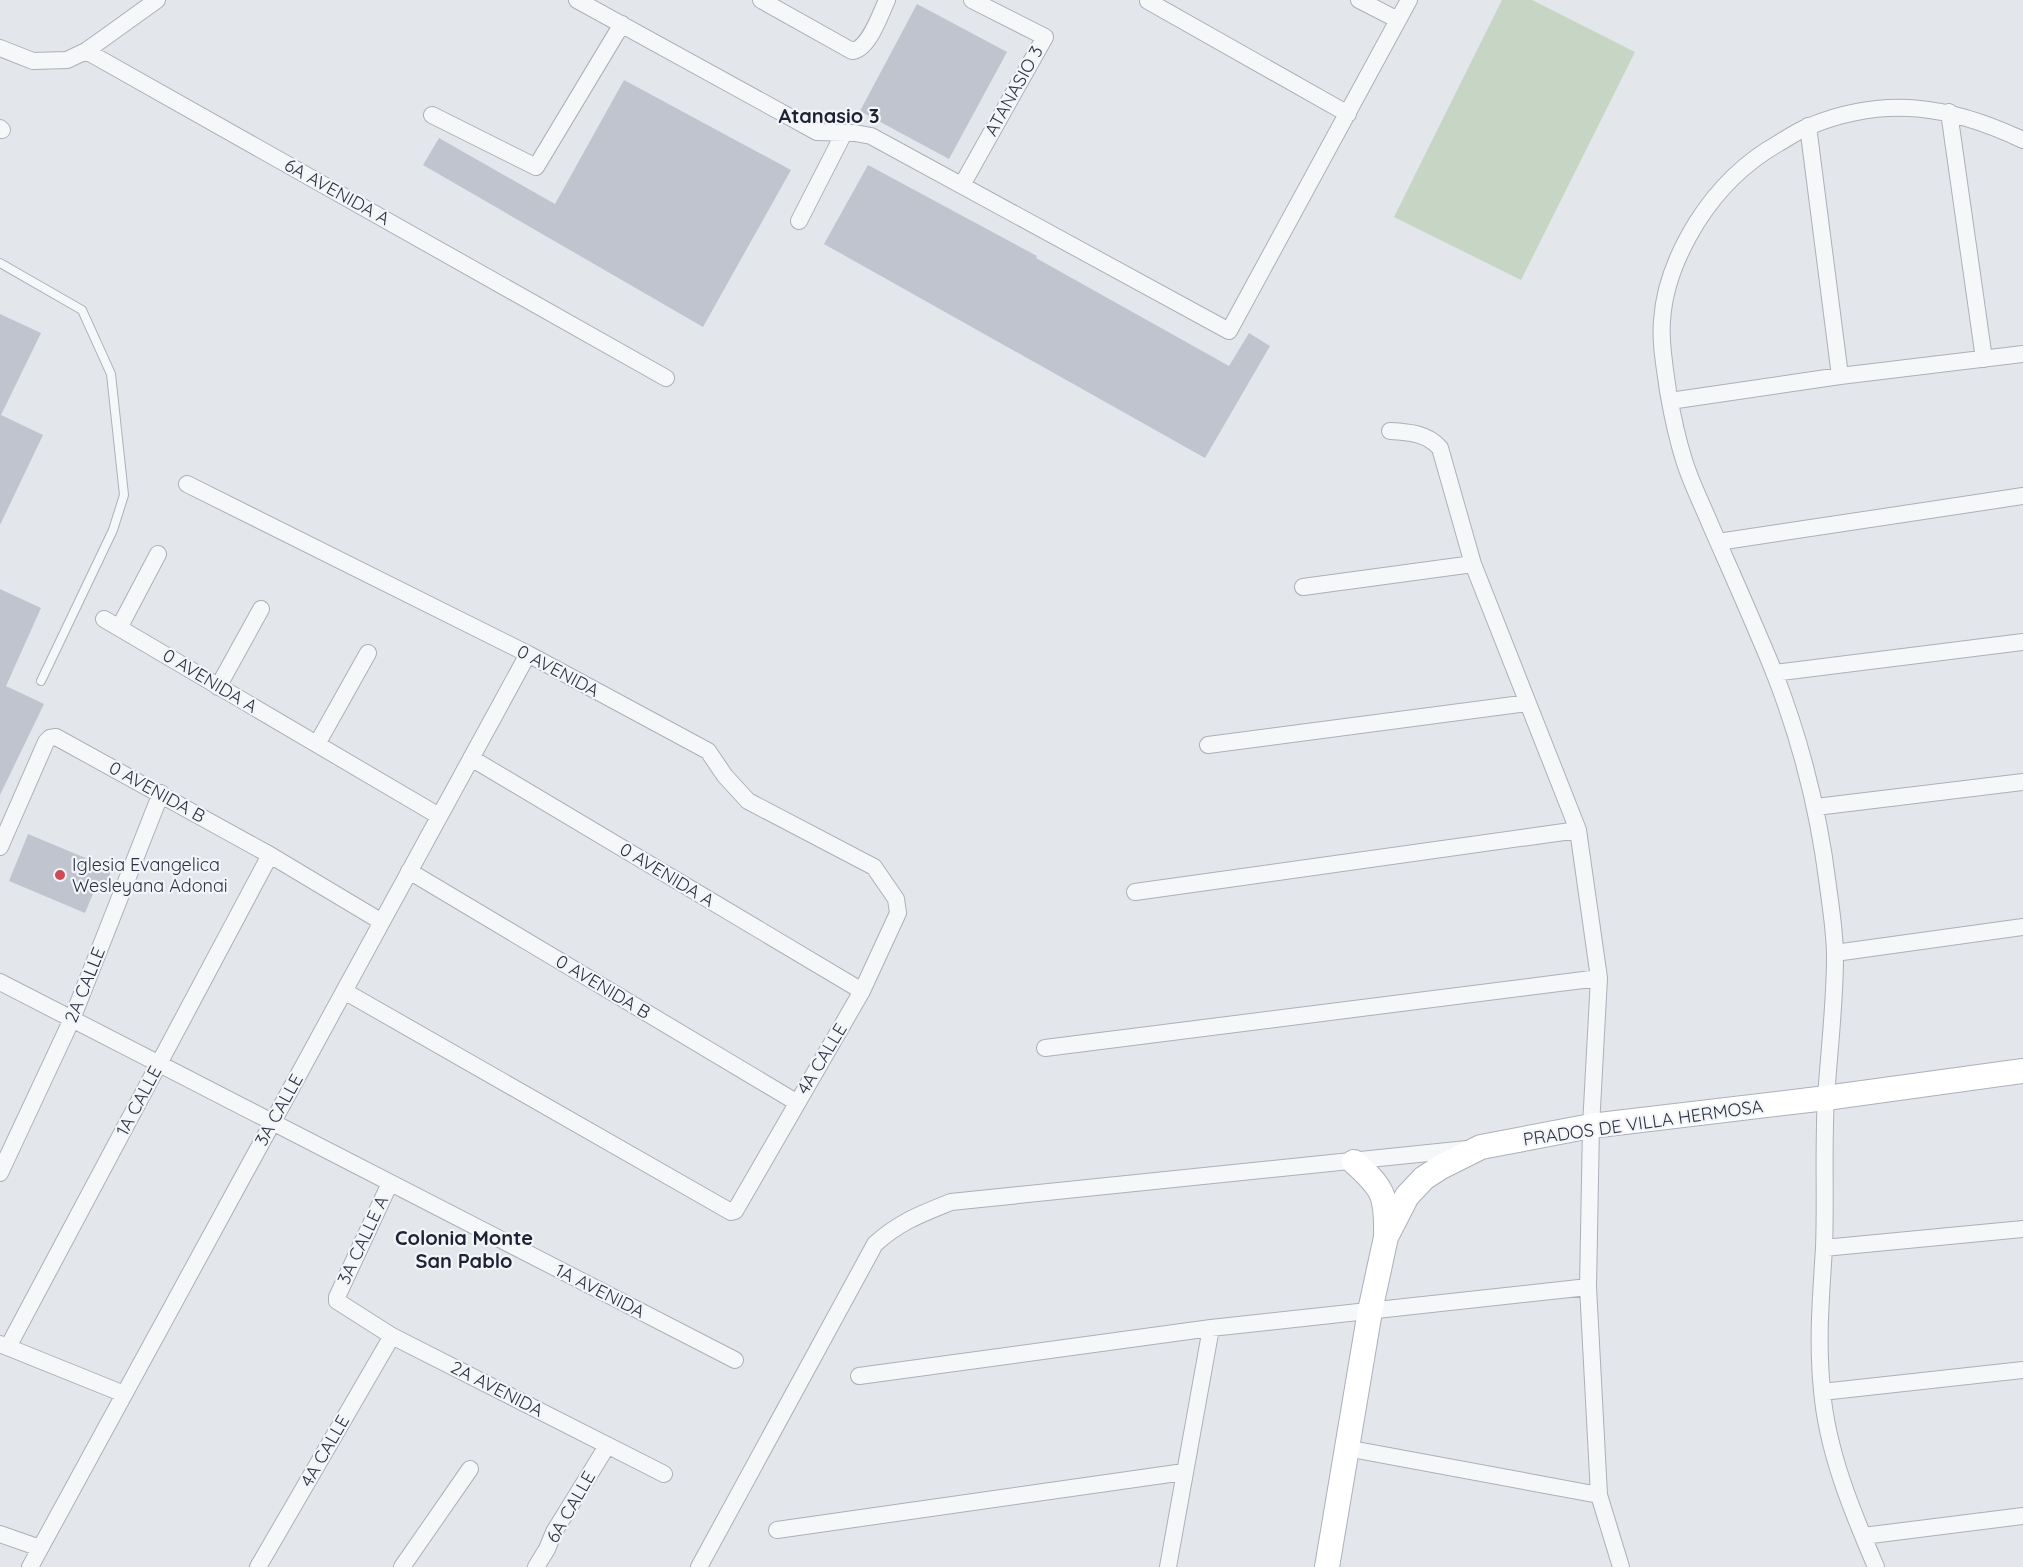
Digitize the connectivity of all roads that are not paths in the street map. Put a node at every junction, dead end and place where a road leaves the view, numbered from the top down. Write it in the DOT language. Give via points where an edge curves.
graph roads {
  1 [pos="157,0"];
  2 [pos="577,0"];
  3 [pos="761,0"];
  4 [pos="887,0"];
  5 [pos="972,0"];
  6 [pos="1359,0"];
  7 [pos="1409,0"];
  8 [pos="1148,1"];
  9 [pos="1398,20"];
  10 [pos="622,24"];
  11 [pos="0,48"];
  12 [pos="86,51"];
  13 [pos="1949,112"];
  14 [pos="1348,114"];
  15 [pos="432,115"];
  16 [pos="1808,126"];
  17 [pos="844,133"];
  18 [pos="2023,140"];
  19 [pos="962,185"];
  20 [pos="799,221"];
  21 [pos="0,263"];
  22 [pos="2023,354"];
  23 [pos="1984,359"];
  24 [pos="1840,376"];
  25 [pos="666,378"];
  26 [pos="1670,401"];
  27 [pos="1390,431"];
  28 [pos="186,484"];
  29 [pos="2023,496"];
  30 [pos="1718,542"];
  31 [pos="158,554"];
  32 [pos="1473,564"];
  33 [pos="1303,587"];
  34 [pos="261,609"];
  35 [pos="104,619"];
  36 [pos="119,628"];
  37 [pos="2023,642"];
  38 [pos="368,653"];
  39 [pos="528,654"];
  40 [pos="1774,673"];
  41 [pos="41,681"];
  42 [pos="219,687"];
  43 [pos="1528,703"];
  44 [pos="317,744"];
  45 [pos="1208,745"];
  46 [pos="471,758"];
  47 [pos="2023,782"];
  48 [pos="161,794"];
  49 [pos="1815,807"];
  50 [pos="439,816"];
  51 [pos="1578,830"];
  52 [pos="0,847"];
  53 [pos="270,855"];
  54 [pos="409,871"];
  55 [pos="1135,892"];
  56 [pos="896,899"];
  57 [pos="382,922"];
  58 [pos="2023,927"];
  59 [pos="1835,953"];
  60 [pos="1599,978"];
  61 [pos="0,982"];
  62 [pos="344,991"];
  63 [pos="862,991"];
  64 [pos="72,1019"];
  65 [pos="1045,1048"];
  66 [pos="159,1064"];
  67 [pos="2023,1071"];
  68 [pos="1826,1098"];
  69 [pos="796,1102"];
  70 [pos="272,1122"];
  71 [pos="1591,1126"];
  72 [pos="1481,1147"];
  73 [pos="1354,1162"];
  74 [pos="0,1173"];
  75 [pos="390,1183"];
  76 [pos="2023,1228"];
  77 [pos="1386,1238"];
  78 [pos="1824,1248"];
  79 [pos="1588,1287"];
  80 [pos="337,1297"];
  81 [pos="1370,1311"];
  82 [pos="1211,1328"];
  83 [pos="392,1335"];
  84 [pos="4,1346"];
  85 [pos="735,1360"];
  86 [pos="2023,1370"];
  87 [pos="859,1376"];
  88 [pos="1822,1392"];
  89 [pos="124,1394"];
  90 [pos="607,1446"];
  91 [pos="1346,1448"];
  92 [pos="470,1469"];
  93 [pos="1184,1472"];
  94 [pos="664,1474"];
  95 [pos="1599,1495"];
  96 [pos="2023,1516"];
  97 [pos="777,1530"];
  98 [pos="0,1534"];
  99 [pos="1863,1536"];
  100 [pos="40,1548"];
  101 [pos="30,1567"];
  102 [pos="258,1567"];
  103 [pos="402,1567"];
  104 [pos="536,1567"];
  105 [pos="699,1567"];
  106 [pos="1168,1567"];
  107 [pos="1327,1567"];
  108 [pos="1621,1567"];
  109 [pos="1876,1567"];
  1 -- 12 [label="street"];
  2 -- 10 [label="street"];
  3 -- 4 [label="street" via="852,51 866,44"];
  5 -- 19 [label="street, ATANASIO 3" via="1045,37"];
  6 -- 9 [label="street"];
  7 -- 9 [label="street"];
  8 -- 14 [label="street"];
  9 -- 14 [label="street"];
  10 -- 15 [label="street" via="536,167"];
  10 -- 17 [label="street" via="817,132"];
  11 -- 12 [label="street" via="33,61 67,60"];
  12 -- 25 [label="street, 6A AVENIDA A"];
  13 -- 16 [label="street" via="1893,106"];
  13 -- 18 [label="street"];
  13 -- 23 [label="street"];
  14 -- 19 [label="street" via="1229,331"];
  16 -- 24 [label="street"];
  16 -- 26 [label="street" via="1768,148 1725,183 1690,233 1666,292 1662,320"];
  17 -- 19 [label="street" via="871,136"];
  17 -- 20 [label="street"];
  21 -- 41 [label="lane" via="82,310 111,374 124,495 113,530"];
  22 -- 23 [label="street"];
  23 -- 24 [label="street"];
  24 -- 26 [label="street"];
  26 -- 30 [label="street" via="1684,462"];
  27 -- 32 [label="street" via="1420,435 1440,447"];
  28 -- 39 [label="street, 0 AVENIDA"];
  29 -- 30 [label="street"];
  30 -- 40 [label="street"];
  31 -- 36 [label="street"];
  32 -- 33 [label="street"];
  32 -- 43 [label="street"];
  34 -- 42 [label="street"];
  35 -- 36 [label="street, 0 AVENIDA A"];
  36 -- 42 [label="street, 0 AVENIDA A"];
  37 -- 40 [label="street"];
  38 -- 44 [label="street"];
  39 -- 46 [label="street, 3A CALLE"];
  39 -- 56 [label="street, 0 AVENIDA" via="708,751 748,801 874,867"];
  40 -- 49 [label="street"];
  42 -- 44 [label="street, 0 AVENIDA A"];
  43 -- 45 [label="street"];
  43 -- 51 [label="street"];
  44 -- 50 [label="street, 0 AVENIDA A"];
  46 -- 50 [label="street, 3A CALLE"];
  46 -- 63 [label="street, 0 AVENIDA A"];
  47 -- 49 [label="street"];
  48 -- 52 [label="street, 0 AVENIDA B" via="57,737 50,738"];
  48 -- 53 [label="street, 0 AVENIDA B"];
  48 -- 64 [label="street, 2A CALLE"];
  49 -- 59 [label="street"];
  50 -- 54 [label="street, 3A CALLE"];
  51 -- 55 [label="street"];
  51 -- 60 [label="street"];
  53 -- 57 [label="street, 0 AVENIDA B"];
  53 -- 66 [label="street, 1A CALLE"];
  54 -- 57 [label="street, 3A CALLE"];
  54 -- 69 [label="street, 0 AVENIDA B"];
  56 -- 63 [label="street, 4A CALLE" via="898,913"];
  57 -- 62 [label="street, 3A CALLE"];
  58 -- 59 [label="street"];
  59 -- 68 [label="street"];
  60 -- 65 [label="street"];
  60 -- 71 [label="street"];
  61 -- 64 [label="street"];
  62 -- 69 [label="street, 4A CALLE" via="731,1212"];
  62 -- 70 [label="street, 3A CALLE"];
  63 -- 69 [label="street, 4A CALLE"];
  64 -- 66 [label="street"];
  64 -- 74 [label="street, 2A CALLE"];
  66 -- 70 [label="street"];
  66 -- 84 [label="street, 1A CALLE"];
  67 -- 68 [label="main road, PRADOS DE VILLA HERMOSA"];
  68 -- 71 [label="main road, PRADOS DE VILLA HERMOSA"];
  68 -- 78 [label="street"];
  70 -- 75 [label="street, 1A AVENIDA"];
  70 -- 89 [label="street, 3A CALLE"];
  71 -- 72 [label="main road, PRADOS DE VILLA HERMOSA"];
  71 -- 79 [label="street"];
  72 -- 73 [label="street"];
  72 -- 77 [label="main road, PRADOS DE VILLA HERMOSA" via="1424,1178 1407,1196"];
  73 -- 77 [label="main road" via="1375,1181 1384,1197"];
  73 -- 105 [label="street" via="951,1202 891,1229 875,1244"];
  75 -- 80 [label="street, 3A CALLE A"];
  75 -- 85 [label="street, 1A AVENIDA"];
  76 -- 78 [label="street"];
  77 -- 81 [label="main road, PRADOS DE VILLA HERMOSA"];
  78 -- 88 [label="street" via="1820,1292"];
  79 -- 81 [label="street"];
  79 -- 95 [label="street"];
  80 -- 83 [label="street, 2A AVENIDA" via="340,1304"];
  81 -- 82 [label="street"];
  81 -- 91 [label="main road, PRADOS DE VILLA HERMOSA"];
  82 -- 87 [label="street"];
  82 -- 93 [label="street"];
  83 -- 90 [label="street, 2A AVENIDA"];
  83 -- 102 [label="street, 4A CALLE"];
  84 -- 89 [label="street"];
  86 -- 88 [label="street"];
  88 -- 99 [label="street" via="1833,1448"];
  89 -- 100 [label="street, 3A CALLE"];
  90 -- 94 [label="street, 2A AVENIDA"];
  90 -- 104 [label="street, 6A CALLE"];
  91 -- 95 [label="street"];
  91 -- 107 [label="main road, PRADOS DE VILLA HERMOSA"];
  92 -- 103 [label="street"];
  93 -- 97 [label="street"];
  93 -- 106 [label="street"];
  95 -- 108 [label="street"];
  96 -- 99 [label="street"];
  98 -- 100 [label="street"];
  99 -- 109 [label="street"];
  100 -- 101 [label="street, 3A CALLE"];
}
